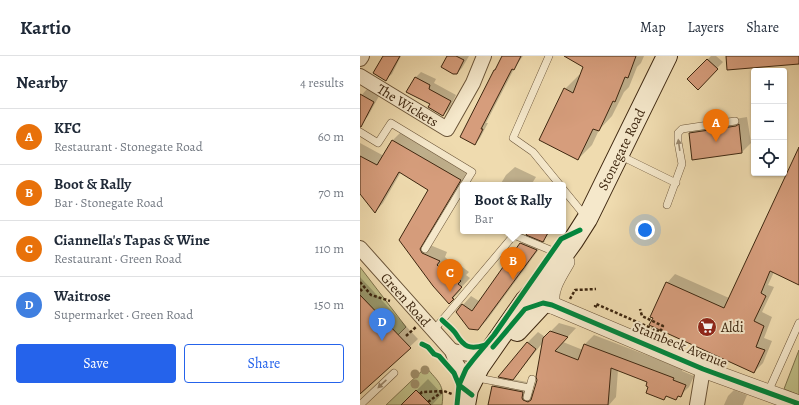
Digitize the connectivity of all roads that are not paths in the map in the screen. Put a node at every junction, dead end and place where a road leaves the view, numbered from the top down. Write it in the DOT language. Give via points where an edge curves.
graph roads {
  1 [pos="362,56"];
  2 [pos="484,56"];
  3 [pos="549,56"];
  4 [pos="667,56"];
  5 [pos="360,59"];
  6 [pos="360,76"];
  7 [pos="735,121"];
  8 [pos="360,132"];
  9 [pos="618,155"];
  10 [pos="466,182"];
  11 [pos="558,182"];
  12 [pos="676,183"];
  13 [pos="460,191"];
  14 [pos="566,193"];
  15 [pos="667,205"];
  16 [pos="587,218"];
  17 [pos="360,248"];
  18 [pos="425,249"];
  19 [pos="568,252"];
  20 [pos="544,281"];
  21 [pos="548,304"];
  22 [pos="799,323"];
  23 [pos="433,331"];
  24 [pos="497,347"];
  25 [pos="452,351"];
  26 [pos="703,369"];
  27 [pos="394,374"];
  28 [pos="532,379"];
  29 [pos="529,388"];
  30 [pos="466,390"];
  31 [pos="768,393"];
  32 [pos="527,397"];
  33 [pos="799,404"];
  34 [pos="360,405"];
  35 [pos="697,405"];
  1 -- 5 [label="street"];
  2 -- 6 [label="street, The Wickets" via="473,83 447,130"];
  3 -- 11 [label="lane" via="513,138 533,152"];
  4 -- 9 [label="main road, Stonegate Road"];
  12 -- 7 [label="lane, one-way" via="682,164 678,132 682,129"];
  8 -- 10 [label="lane" via="378,143 391,123 472,172"];
  9 -- 12 [label="lane"];
  9 -- 16 [label="main road, Stonegate Road"];
  12 -- 15 [label="lane"];
  13 -- 18 [label="lane"];
  14 -- 16 [label="lane"];
  16 -- 19 [label="main road, Stonegate Road"];
  17 -- 23 [label="street, Green Road"];
  19 -- 20 [label="main road, Stonegate Road"];
  19 -- 21 [label="street, Stonegate Road"];
  19 -- 23 [label="lane" via="514,235"];
  20 -- 21 [label="main road" via="542,295"];
  20 -- 24 [label="main road, Stonegate Road" via="525,301"];
  21 -- 24 [label="main road, Stonegate Road"];
  21 -- 26 [label="street, Stainbeck Avenue"];
  22 -- 31 [label="lane"];
  23 -- 25 [label="street, Green Road"];
  24 -- 25 [label="street" via="481,356"];
  24 -- 30 [label="main road, Stonegate Road"];
  25 -- 30 [label="street, Green Road"];
  26 -- 31 [label="street, Stainbeck Avenue"];
  26 -- 35 [label="street"];
  27 -- 34 [label="lane, one-way"];
  28 -- 29 [label="lane"];
  29 -- 30 [label="lane" via="493,380"];
  29 -- 32 [label="lane"];
  31 -- 33 [label="street, Stainbeck Avenue"];
}
